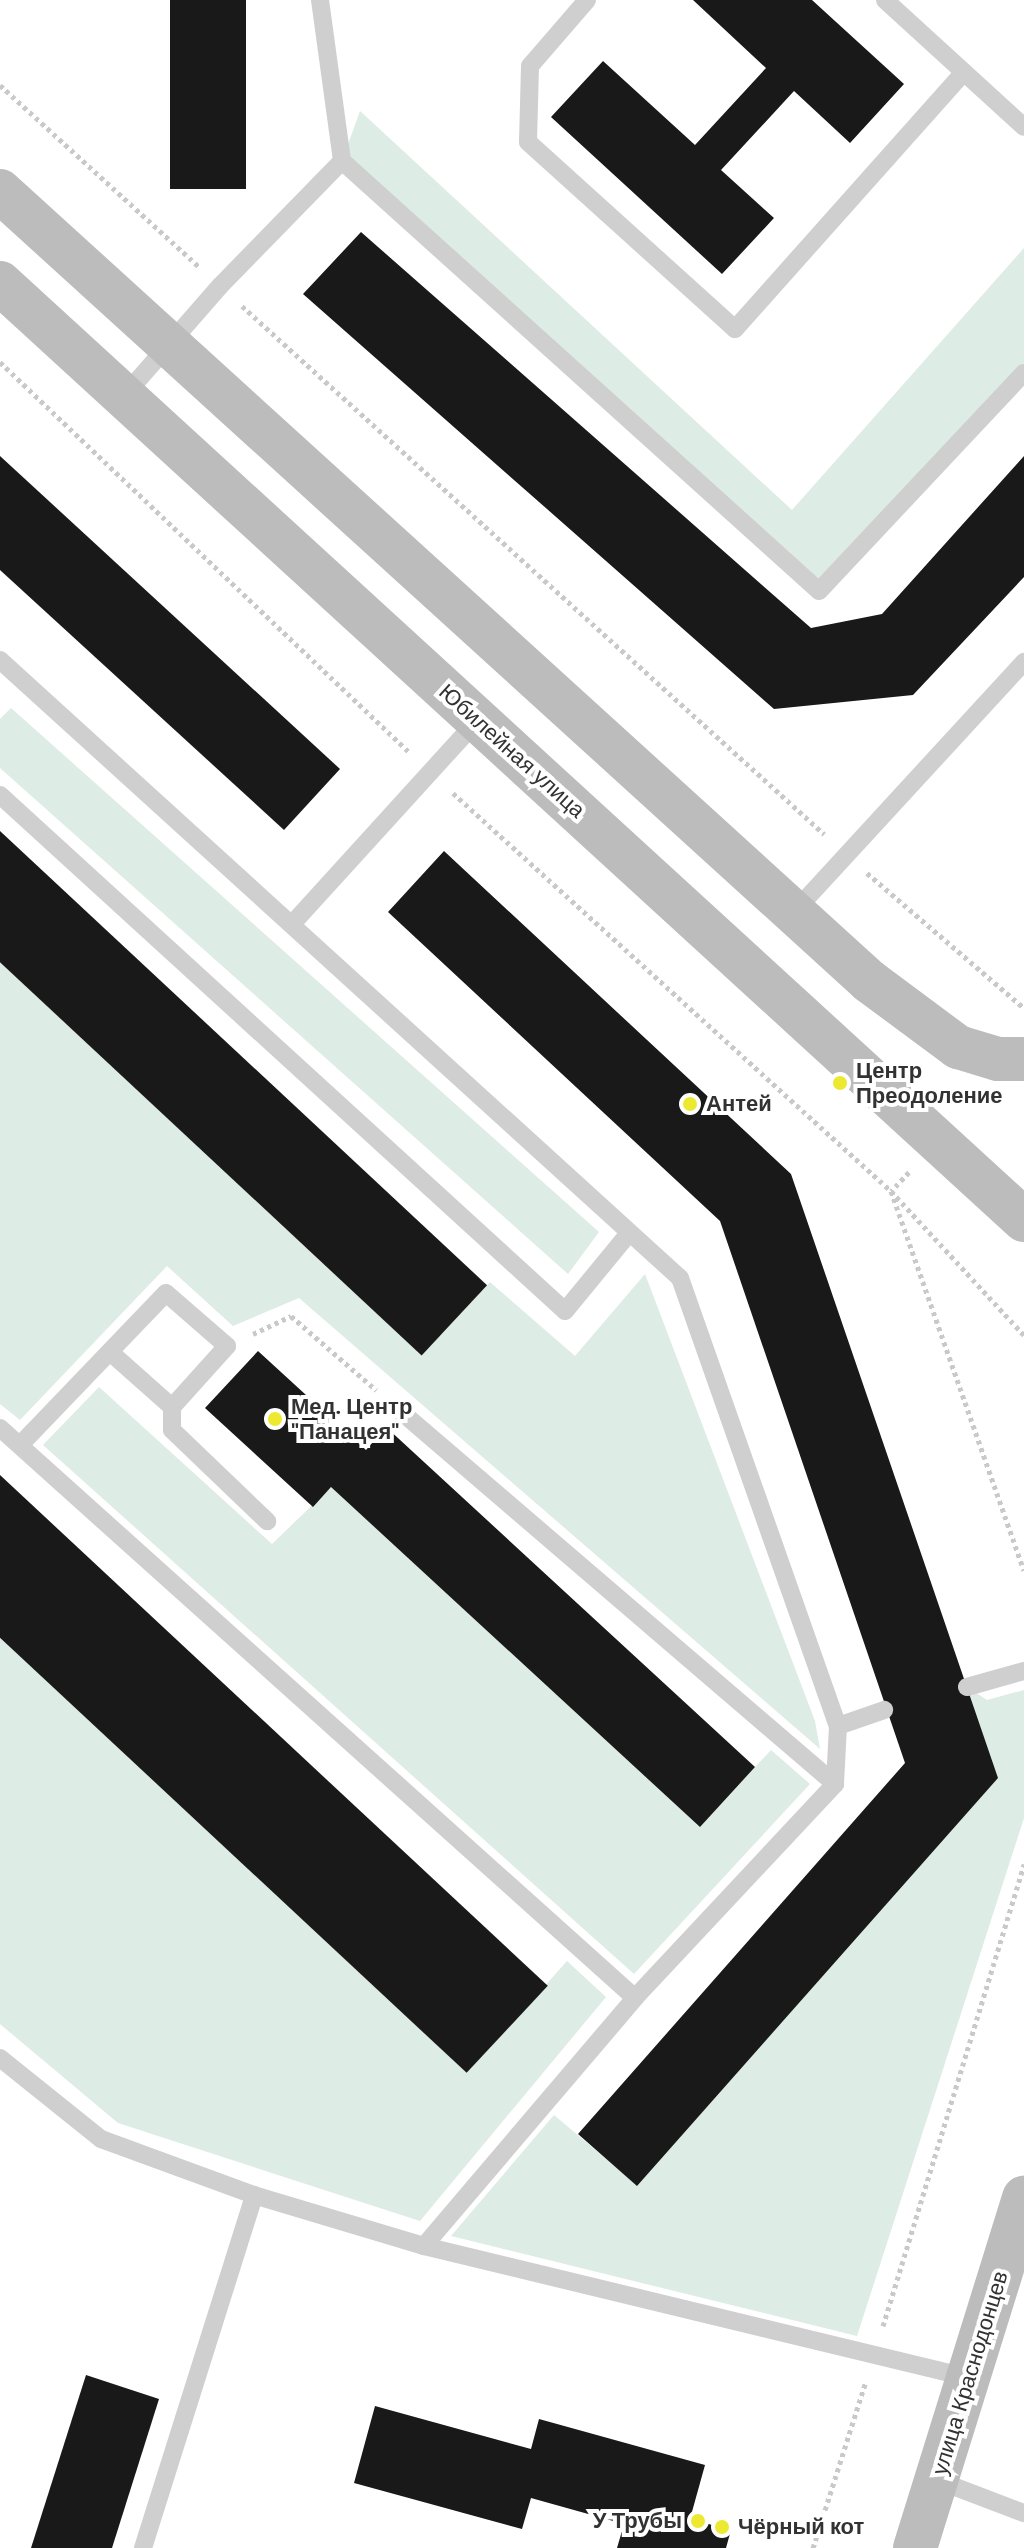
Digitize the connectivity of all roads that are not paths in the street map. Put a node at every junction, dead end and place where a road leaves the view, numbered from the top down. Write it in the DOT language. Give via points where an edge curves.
graph roads {
  1 [pos="320,0"];
  2 [pos="587,0"];
  3 [pos="885,0"];
  4 [pos="964,72"];
  5 [pos="1024,127"];
  6 [pos="342,161"];
  7 [pos="0,191"];
  8 [pos="0,283"];
  9 [pos="168,344"];
  10 [pos="1024,373"];
  11 [pos="124,396"];
  12 [pos="476,624"];
  13 [pos="1024,662"];
  14 [pos="3,669"];
  15 [pos="431,677"];
  16 [pos="478,720"];
  17 [pos="0,795"];
  18 [pos="794,912"];
  19 [pos="293,923"];
  20 [pos="1024,1059"];
  21 [pos="1024,1220"];
  22 [pos="629,1233"];
  23 [pos="110,1352"];
  24 [pos="172,1407"];
  25 [pos="398,1409"];
  26 [pos="0,1428"];
  27 [pos="21,1444"];
  28 [pos="267,1521"];
  29 [pos="1024,1671"];
  30 [pos="967,1687"];
  31 [pos="884,1710"];
  32 [pos="838,1726"];
  33 [pos="835,1784"];
  34 [pos="635,1998"];
  35 [pos="0,2058"];
  36 [pos="254,2195"];
  37 [pos="1024,2198"];
  38 [pos="424,2246"];
  39 [pos="1012,2278"];
  40 [pos="970,2378"];
  41 [pos="937,2480"];
  42 [pos="1024,2513"];
  43 [pos="143,2548"];
  44 [pos="915,2548"];
  1 -- 6 [label="lane"];
  2 -- 4 [label="lane" via="530,66 528,142 735,329"];
  3 -- 4 [label="lane"];
  4 -- 5 [label="lane"];
  6 -- 9 [label="lane"];
  6 -- 10 [label="lane" via="819,591"];
  7 -- 9 [label="street"];
  8 -- 11 [label="street, Юбилейная улица"];
  9 -- 11 [label="lane"];
  9 -- 12 [label="street"];
  11 -- 15 [label="street, Юбилейная улица"];
  12 -- 15 [label="street"];
  12 -- 18 [label="street"];
  13 -- 18 [label="lane"];
  14 -- 19 [label="lane"];
  15 -- 16 [label="street, Юбилейная улица"];
  16 -- 19 [label="lane"];
  16 -- 21 [label="street, Юбилейная улица"];
  17 -- 22 [label="lane" via="565,1311"];
  18 -- 20 [label="street" via="869,981 958,1047 998,1059"];
  19 -- 22 [label="lane"];
  22 -- 32 [label="lane" via="680,1278"];
  23 -- 24 [label="lane"];
  23 -- 24 [label="lane" via="166,1293 227,1346"];
  23 -- 27 [label="lane"];
  24 -- 28 [label="lane" via="172,1430"];
  25 -- 33 [label="lane"];
  26 -- 27 [label="lane"];
  27 -- 34 [label="lane"];
  29 -- 30 [label="lane"];
  31 -- 32 [label="lane"];
  32 -- 33 [label="lane"];
  33 -- 34 [label="lane"];
  34 -- 38 [label="lane"];
  35 -- 36 [label="lane" via="101,2139"];
  36 -- 38 [label="lane"];
  36 -- 43 [label="lane"];
  37 -- 39 [label="street, улица Краснодонцев"];
  38 -- 40 [label="lane"];
  39 -- 40 [label="street, улица Краснодонцев"];
  40 -- 41 [label="street, улица Краснодонцев"];
  41 -- 42 [label="lane"];
  41 -- 44 [label="street, улица Краснодонцев"];
}
